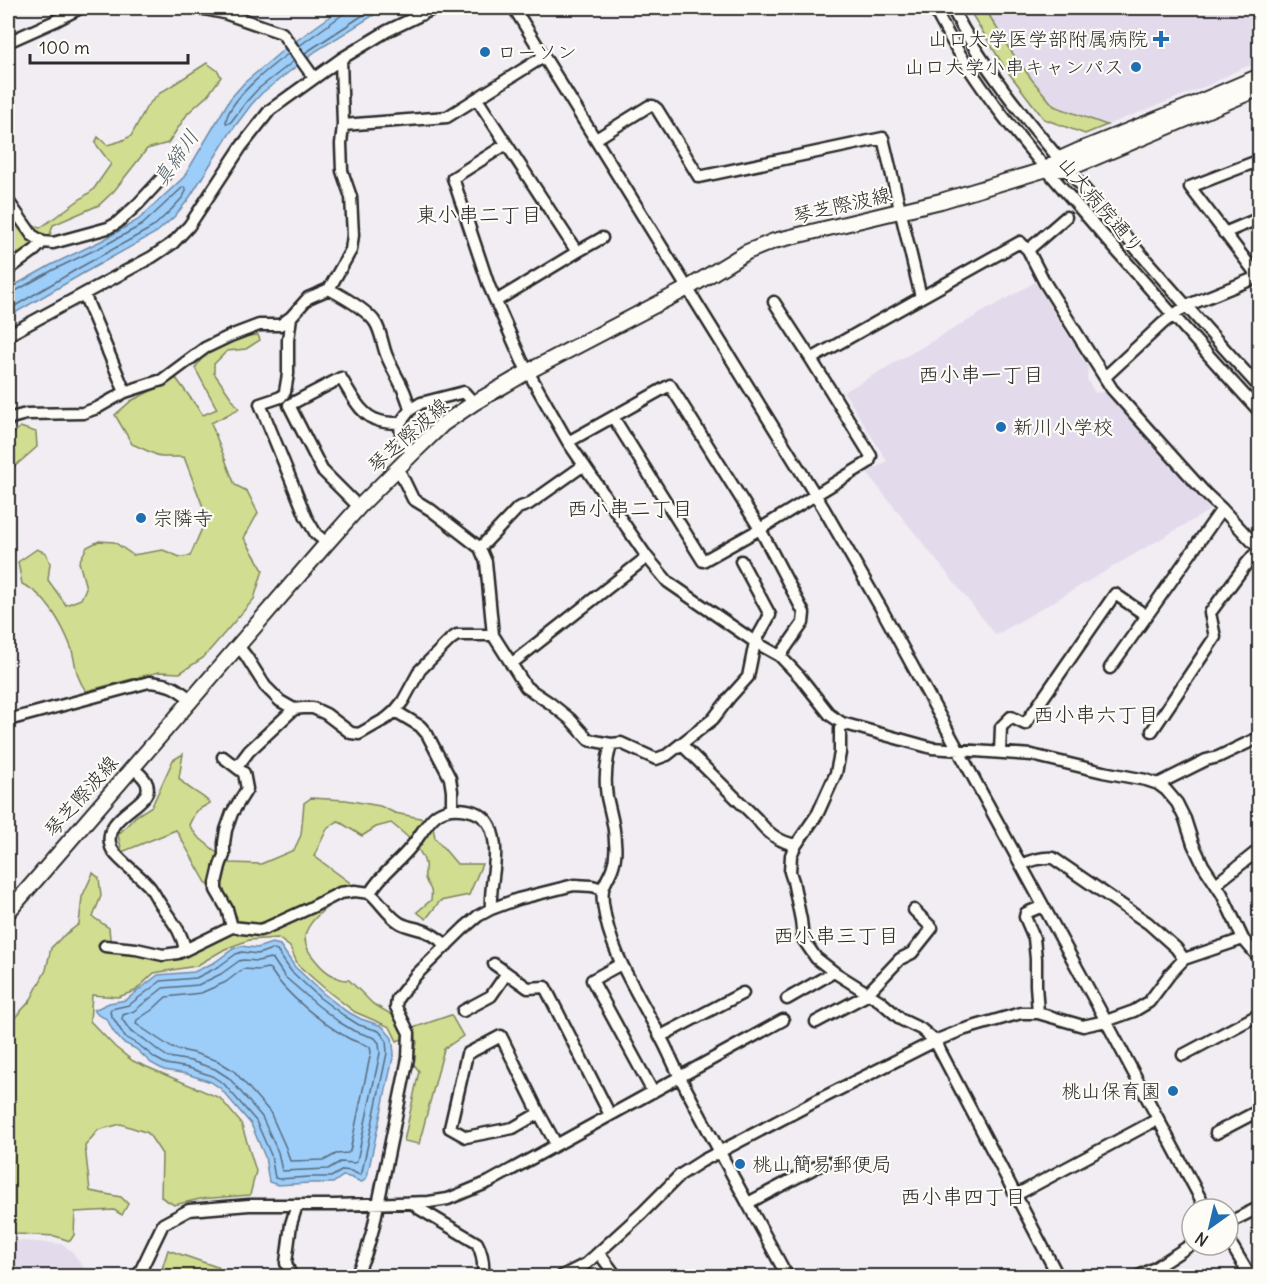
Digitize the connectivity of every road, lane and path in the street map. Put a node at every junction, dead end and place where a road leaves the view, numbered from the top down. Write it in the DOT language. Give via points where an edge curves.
graph roads {
  1 [pos="80,8"];
  2 [pos="199,8"];
  3 [pos="435,8"];
  4 [pos="514,8"];
  5 [pos="933,8"];
  6 [pos="952,8"];
  7 [pos="8,42"];
  8 [pos="544,57"];
  9 [pos="341,59"];
  10 [pos="312,75"];
  11 [pos="1260,76"];
  12 [pos="1260,88"];
  13 [pos="477,99"];
  14 [pos="343,125"];
  15 [pos="596,139"];
  16 [pos="505,145"];
  17 [pos="1260,160"];
  18 [pos="1064,164"];
  19 [pos="1047,169"];
  20 [pos="164,177"];
  21 [pos="8,201"];
  22 [pos="900,211"];
  23 [pos="1066,218"];
  24 [pos="1260,218"];
  25 [pos="1224,233"];
  26 [pos="602,238"];
  27 [pos="43,242"];
  28 [pos="1028,250"];
  29 [pos="577,252"];
  30 [pos="8,270"];
  31 [pos="1259,278"];
  32 [pos="688,288"];
  33 [pos="329,289"];
  34 [pos="84,294"];
  35 [pos="921,297"];
  36 [pos="496,301"];
  37 [pos="774,302"];
  38 [pos="1186,306"];
  39 [pos="1173,316"];
  40 [pos="291,317"];
  41 [pos="9,330"];
  42 [pos="811,359"];
  43 [pos="529,371"];
  44 [pos="1105,377"];
  45 [pos="1260,388"];
  46 [pos="125,392"];
  47 [pos="474,403"];
  48 [pos="410,410"];
  49 [pos="1260,412"];
  50 [pos="613,417"];
  51 [pos="8,421"];
  52 [pos="400,423"];
  53 [pos="568,442"];
  54 [pos="413,453"];
  55 [pos="584,465"];
  56 [pos="398,468"];
  57 [pos="815,495"];
  58 [pos="359,507"];
  59 [pos="1222,508"];
  60 [pos="760,529"];
  61 [pos="327,543"];
  62 [pos="480,548"];
  63 [pos="1259,549"];
  64 [pos="647,557"];
  65 [pos="741,561"];
  66 [pos="1147,616"];
  67 [pos="493,635"];
  68 [pos="755,642"];
  69 [pos="238,646"];
  70 [pos="780,656"];
  71 [pos="511,664"];
  72 [pos="1110,668"];
  73 [pos="192,700"];
  74 [pos="294,709"];
  75 [pos="395,711"];
  76 [pos="8,720"];
  77 [pos="842,723"];
  78 [pos="1152,731"];
  79 [pos="1260,737"];
  80 [pos="611,744"];
  81 [pos="682,745"];
  82 [pos="957,750"];
  83 [pos="1000,752"];
  84 [pos="223,758"];
  85 [pos="132,767"];
  86 [pos="237,767"];
  87 [pos="1158,784"];
  88 [pos="452,809"];
  89 [pos="796,845"];
  90 [pos="1260,849"];
  91 [pos="1021,865"];
  92 [pos="1216,884"];
  93 [pos="603,889"];
  94 [pos="370,893"];
  95 [pos="1043,906"];
  96 [pos="491,909"];
  97 [pos="914,910"];
  98 [pos="8,912"];
  99 [pos="232,927"];
  100 [pos="1251,944"];
  101 [pos="447,945"];
  102 [pos="105,946"];
  103 [pos="185,950"];
  104 [pos="1184,959"];
  105 [pos="1260,959"];
  106 [pos="494,964"];
  107 [pos="621,964"];
  108 [pos="834,972"];
  109 [pos="507,973"];
  110 [pos="743,993"];
  111 [pos="867,993"];
  112 [pos="787,999"];
  113 [pos="464,1011"];
  114 [pos="1038,1013"];
  115 [pos="1260,1014"];
  116 [pos="783,1020"];
  117 [pos="1106,1021"];
  118 [pos="816,1022"];
  119 [pos="660,1036"];
  120 [pos="935,1041"];
  121 [pos="1183,1055"];
  122 [pos="680,1078"];
  123 [pos="652,1092"];
  124 [pos="1260,1110"];
  125 [pos="539,1113"];
  126 [pos="610,1115"];
  127 [pos="1158,1119"];
  128 [pos="1216,1133"];
  129 [pos="556,1144"];
  130 [pos="720,1152"];
  131 [pos="826,1162"];
  132 [pos="1016,1195"];
  133 [pos="1200,1197"];
  134 [pos="413,1203"];
  135 [pos="748,1203"];
  136 [pos="378,1204"];
  137 [pos="297,1205"];
  138 [pos="1260,1207"];
  139 [pos="1240,1217"];
  140 [pos="1180,1252"];
  141 [pos="598,1253"];
  142 [pos="1239,1257"];
  143 [pos="138,1276"];
  144 [pos="291,1276"];
  145 [pos="359,1276"];
  146 [pos="483,1276"];
  147 [pos="562,1276"];
  148 [pos="616,1276"];
  149 [pos="787,1276"];
  150 [pos="1058,1276"];
  151 [pos="1139,1276"];
  152 [pos="1250,1276"];
  1 -- 7 [label="street"];
  2 -- 10 [label="street" via="282,33"];
  3 -- 9 [label="street"];
  4 -- 8 [label="street"];
  5 -- 19 [label="street, 山大病院通り" via="977,81"];
  6 -- 18 [label="street, 山大病院通り" via="990,71"];
  8 -- 13 [label="street"];
  8 -- 15 [label="street"];
  9 -- 10 [label="street"];
  9 -- 14 [label="street"];
  10 -- 34 [label="street" via="270,110 174,243"];
  11 -- 18 [label="main road, 琴芝際波線"];
  12 -- 18 [label="main road, 琴芝際波線"];
  13 -- 14 [label="street" via="447,117"];
  13 -- 16 [label="street"];
  14 -- 33 [label="street" via="342,171 351,197 353,236 351,250"];
  15 -- 22 [label="street" via="653,106 699,177 883,138"];
  15 -- 32 [label="street"];
  16 -- 29 [label="street"];
  16 -- 36 [label="street" via="453,178"];
  17 -- 25 [label="street" via="1190,187"];
  18 -- 19 [label="main road, 琴芝際波線"];
  18 -- 38 [label="street, 山大病院通り"];
  19 -- 22 [label="main road, 琴芝際波線"];
  19 -- 39 [label="street, 山大病院通り"];
  20 -- 27 [label="street" via="108,228 53,243"];
  21 -- 27 [label="street" via="32,235"];
  22 -- 32 [label="main road, 琴芝際波線" via="774,241 747,252"];
  22 -- 35 [label="street"];
  23 -- 28 [label="street"];
  24 -- 25 [label="street"];
  25 -- 31 [label="street"];
  26 -- 29 [label="street"];
  27 -- 30 [label="street"];
  28 -- 35 [label="street" via="1020,242"];
  28 -- 44 [label="street"];
  29 -- 36 [label="street"];
  31 -- 38 [label="street"];
  32 -- 43 [label="main road, 琴芝際波線"];
  32 -- 57 [label="street"];
  33 -- 40 [label="street" via="308,298"];
  33 -- 48 [label="street" via="374,321"];
  34 -- 41 [label="street"];
  34 -- 46 [label="street"];
  35 -- 42 [label="street"];
  36 -- 43 [label="street"];
  37 -- 42 [label="street"];
  38 -- 39 [label="street"];
  38 -- 45 [label="street, 山大病院通り"];
  39 -- 44 [label="street"];
  39 -- 49 [label="street, 山大病院通り"];
  40 -- 46 [label="street" via="280,325 259,325 230,336 205,348 162,380"];
  40 -- 61 [label="street" via="285,392 274,401 260,404 306,517"];
  42 -- 57 [label="street" via="871,456 869,462"];
  43 -- 47 [label="main road, 琴芝際波線"];
  43 -- 53 [label="street"];
  44 -- 59 [label="street"];
  46 -- 51 [label="street" via="83,413 26,414"];
  47 -- 48 [label="street" via="464,392"];
  47 -- 54 [label="main road, 琴芝際波線" via="443,424"];
  48 -- 52 [label="street"];
  50 -- 53 [label="street"];
  50 -- 60 [label="street" via="703,561"];
  50 -- 60 [label="street" via="670,385"];
  52 -- 54 [label="street" via="400,436"];
  52 -- 58 [label="street" via="377,421 367,415 341,378 289,405 322,470"];
  53 -- 55 [label="street"];
  54 -- 56 [label="main road, 琴芝際波線"];
  55 -- 62 [label="street" via="518,508"];
  55 -- 64 [label="street"];
  56 -- 58 [label="main road, 琴芝際波線"];
  56 -- 62 [label="street" via="413,500"];
  57 -- 60 [label="street"];
  57 -- 82 [label="street"];
  58 -- 61 [label="main road, 琴芝際波線"];
  59 -- 63 [label="street"];
  59 -- 66 [label="street"];
  60 -- 70 [label="street" via="804,613 803,622"];
  61 -- 69 [label="main road, 琴芝際波線"];
  62 -- 67 [label="street" via="486,562"];
  63 -- 78 [label="street" via="1210,613 1215,637"];
  64 -- 68 [label="street" via="668,582"];
  64 -- 71 [label="street"];
  65 -- 68 [label="street" via="771,615"];
  66 -- 72 [label="street"];
  66 -- 83 [label="street" via="1115,594 1025,724 1011,717 1000,727"];
  67 -- 71 [label="street"];
  67 -- 75 [label="street" via="464,634 451,639 420,670"];
  68 -- 70 [label="street"];
  68 -- 81 [label="street" via="748,678 713,719"];
  69 -- 73 [label="main road, 琴芝際波線"];
  69 -- 74 [label="street" via="265,686"];
  70 -- 77 [label="street" via="830,715"];
  71 -- 80 [label="street" via="526,687 570,719 589,740"];
  73 -- 76 [label="street" via="165,683 149,682"];
  73 -- 85 [label="main road, 琴芝際波線"];
  74 -- 75 [label="street" via="313,708 351,733 359,734"];
  74 -- 86 [label="street"];
  75 -- 88 [label="street" via="427,734 450,778"];
  77 -- 82 [label="street" via="932,748"];
  77 -- 89 [label="street" via="836,773 818,813"];
  79 -- 87 [label="street"];
  80 -- 81 [label="street" via="621,743 656,759"];
  80 -- 93 [label="street" via="605,780 615,857"];
  81 -- 89 [label="street" via="765,830"];
  82 -- 83 [label="street"];
  82 -- 91 [label="street"];
  83 -- 87 [label="street" via="1032,755"];
  84 -- 86 [label="street"];
  85 -- 98 [label="main road, 琴芝際波線"];
  85 -- 103 [label="street" via="146,781 148,790 114,824 110,845 149,885 177,926"];
  86 -- 99 [label="street" via="244,773 247,789 226,830 216,883"];
  87 -- 92 [label="street" via="1177,803 1203,865"];
  88 -- 94 [label="street" via="436,815"];
  88 -- 96 [label="street" via="476,813 489,824 496,856"];
  89 -- 108 [label="street" via="790,872 803,939 816,958"];
  90 -- 92 [label="street"];
  91 -- 95 [label="street"];
  91 -- 104 [label="street" via="1043,857 1053,858 1148,923"];
  92 -- 100 [label="street"];
  93 -- 96 [label="street" via="574,885"];
  93 -- 107 [label="street" via="607,923"];
  94 -- 99 [label="street" via="340,893 260,930"];
  94 -- 101 [label="street" via="398,922 428,932"];
  95 -- 114 [label="street" via="1025,917 1034,938"];
  95 -- 117 [label="street"];
  96 -- 101 [label="street"];
  97 -- 111 [label="street" via="933,928 912,953 900,959"];
  99 -- 103 [label="street"];
  100 -- 104 [label="street"];
  100 -- 105 [label="street"];
  101 -- 136 [label="street" via="397,999 396,1007 409,1033 408,1058"];
  102 -- 103 [label="street" via="163,955"];
  104 -- 117 [label="street" via="1149,1002"];
  106 -- 109 [label="street"];
  107 -- 119 [label="street"];
  107 -- 123 [label="street" via="592,980"];
  108 -- 111 [label="street"];
  108 -- 112 [label="street"];
  109 -- 113 [label="street" via="491,996"];
  109 -- 126 [label="street" via="528,988 545,987"];
  110 -- 119 [label="street"];
  111 -- 118 [label="street"];
  111 -- 120 [label="street"];
  114 -- 117 [label="street" via="1083,1026"];
  114 -- 120 [label="street" via="1021,1013"];
  115 -- 121 [label="street"];
  116 -- 122 [label="street"];
  117 -- 127 [label="street"];
  119 -- 122 [label="street"];
  120 -- 130 [label="street"];
  120 -- 132 [label="street"];
  122 -- 123 [label="street"];
  122 -- 130 [label="street"];
  123 -- 126 [label="street"];
  124 -- 128 [label="street"];
  125 -- 125 [label="street" via="501,1036 467,1054 450,1128 466,1137 513,1128"];
  125 -- 129 [label="street"];
  126 -- 129 [label="street"];
  127 -- 132 [label="street"];
  127 -- 133 [label="street"];
  129 -- 134 [label="street" via="464,1193 429,1203"];
  130 -- 135 [label="street"];
  130 -- 141 [label="street" via="680,1175"];
  131 -- 135 [label="street"];
  132 -- 150 [label="street"];
  134 -- 136 [label="street"];
  134 -- 146 [label="street" via="477,1243"];
  135 -- 149 [label="street"];
  136 -- 137 [label="street"];
  136 -- 145 [label="street"];
  137 -- 143 [label="street" via="189,1210 164,1224"];
  137 -- 144 [label="street" via="286,1263"];
  138 -- 139 [label="street"];
  140 -- 151 [label="street"];
  141 -- 147 [label="street"];
  141 -- 148 [label="street"];
  142 -- 152 [label="street"];
}
